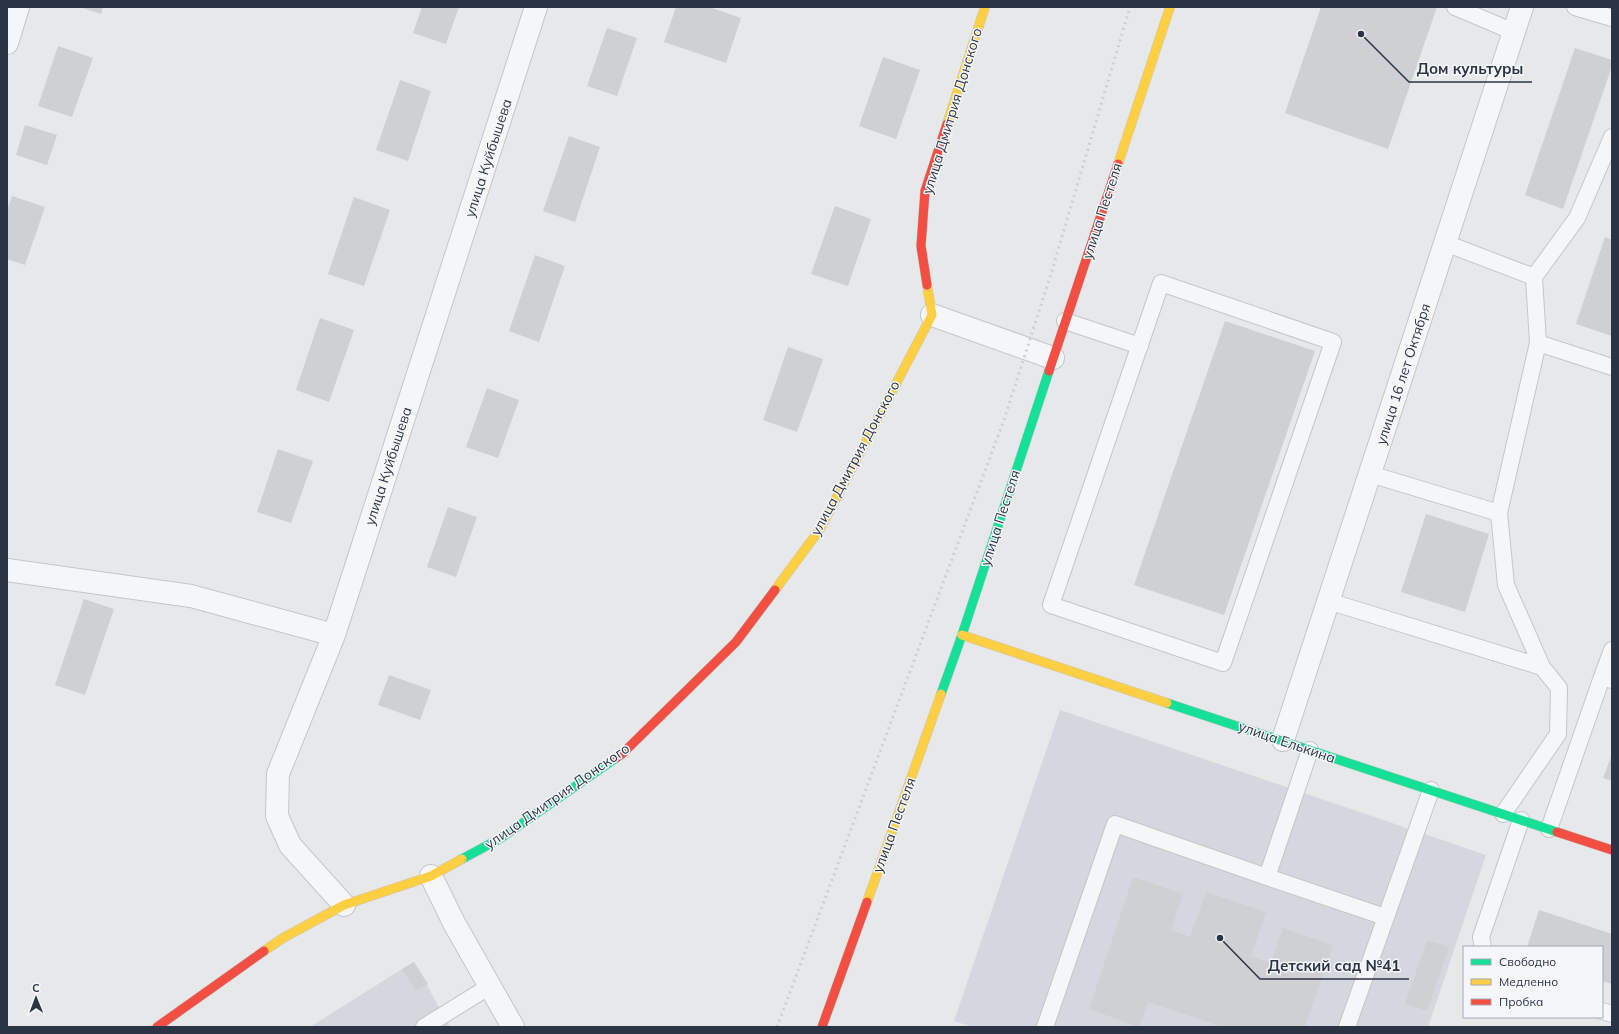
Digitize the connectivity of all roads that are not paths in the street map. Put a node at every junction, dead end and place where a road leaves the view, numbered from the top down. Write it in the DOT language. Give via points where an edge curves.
graph roads {
  1 [pos="18,7"];
  2 [pos="536,7"];
  3 [pos="985,7"];
  4 [pos="1170,7"];
  5 [pos="1455,7"];
  6 [pos="1522,7"];
  7 [pos="1575,7"];
  8 [pos="1612,18"];
  9 [pos="1514,32"];
  10 [pos="7,43"];
  11 [pos="1612,137"];
  12 [pos="1445,243"];
  13 [pos="1534,277"];
  14 [pos="932,315"];
  15 [pos="1065,321"];
  16 [pos="1538,343"];
  17 [pos="1140,346"];
  18 [pos="1053,358"];
  19 [pos="1612,367"];
  20 [pos="1370,474"];
  21 [pos="1499,513"];
  22 [pos="7,570"];
  23 [pos="1328,601"];
  24 [pos="334,635"];
  25 [pos="962,635"];
  26 [pos="1612,650"];
  27 [pos="1542,667"];
  28 [pos="1607,679"];
  29 [pos="1283,740"];
  30 [pos="1310,750"];
  31 [pos="1431,790"];
  32 [pos="1503,814"];
  33 [pos="1521,820"];
  34 [pos="1549,829"];
  35 [pos="1612,850"];
  36 [pos="431,876"];
  37 [pos="1266,877"];
  38 [pos="344,905"];
  39 [pos="1385,917"];
  40 [pos="1483,946"];
  41 [pos="490,986"];
  42 [pos="157,1027"];
  43 [pos="424,1027"];
  44 [pos="514,1027"];
  45 [pos="822,1027"];
  46 [pos="1045,1027"];
  47 [pos="1347,1027"];
  1 -- 10 [label="street"];
  2 -- 24 [label="street, улица Куйбышева"];
  3 -- 14 [label="street, улица Дмитрия Донского" via="925,191 921,246"];
  4 -- 15 [label="street, улица Пестеля"];
  5 -- 9 [label="lane"];
  6 -- 9 [label="street, улица 16 лет Октября"];
  7 -- 8 [label="lane"];
  9 -- 12 [label="street, улица 16 лет Октября"];
  11 -- 13 [label="lane" via="1577,218"];
  12 -- 13 [label="lane"];
  12 -- 20 [label="street, улица 16 лет Октября"];
  13 -- 16 [label="lane"];
  14 -- 18 [label="street"];
  14 -- 36 [label="street, улица Дмитрия Донского" via="820,529 736,642 623,753 501,838"];
  15 -- 17 [label="lane"];
  15 -- 18 [label="street, улица Пестеля"];
  16 -- 19 [label="lane"];
  16 -- 21 [label="lane"];
  17 -- 17 [label="lane" via="1161,283 1334,342 1223,663 1051,604"];
  18 -- 25 [label="street, улица Пестеля"];
  20 -- 21 [label="lane"];
  20 -- 23 [label="street, улица 16 лет Октября"];
  21 -- 27 [label="lane" via="1506,585"];
  22 -- 24 [label="street" via="191,596"];
  23 -- 27 [label="lane"];
  23 -- 29 [label="street, улица 16 лет Октября"];
  24 -- 38 [label="street, улица Куйбышева" via="278,774 277,816 290,845"];
  25 -- 29 [label="street, улица Елькина"];
  25 -- 45 [label="street, улица Пестеля"];
  26 -- 28 [label="lane"];
  27 -- 32 [label="lane" via="1559,688 1558,734"];
  28 -- 34 [label="lane"];
  29 -- 30 [label="street, улица Елькина"];
  30 -- 31 [label="street, улица Елькина"];
  30 -- 37 [label="lane"];
  31 -- 32 [label="street, улица Елькина"];
  31 -- 39 [label="lane"];
  32 -- 33 [label="street, улица Елькина"];
  33 -- 34 [label="street, улица Елькина"];
  33 -- 40 [label="lane" via="1481,937"];
  34 -- 35 [label="street, улица Елькина"];
  36 -- 38 [label="street, улица Дмитрия Донского"];
  36 -- 41 [label="street"];
  37 -- 39 [label="lane"];
  37 -- 46 [label="lane" via="1115,824"];
  38 -- 42 [label="street, улица Дмитрия Донского" via="283,938"];
  39 -- 47 [label="lane"];
  41 -- 43 [label="lane"];
  41 -- 44 [label="street"];
}
